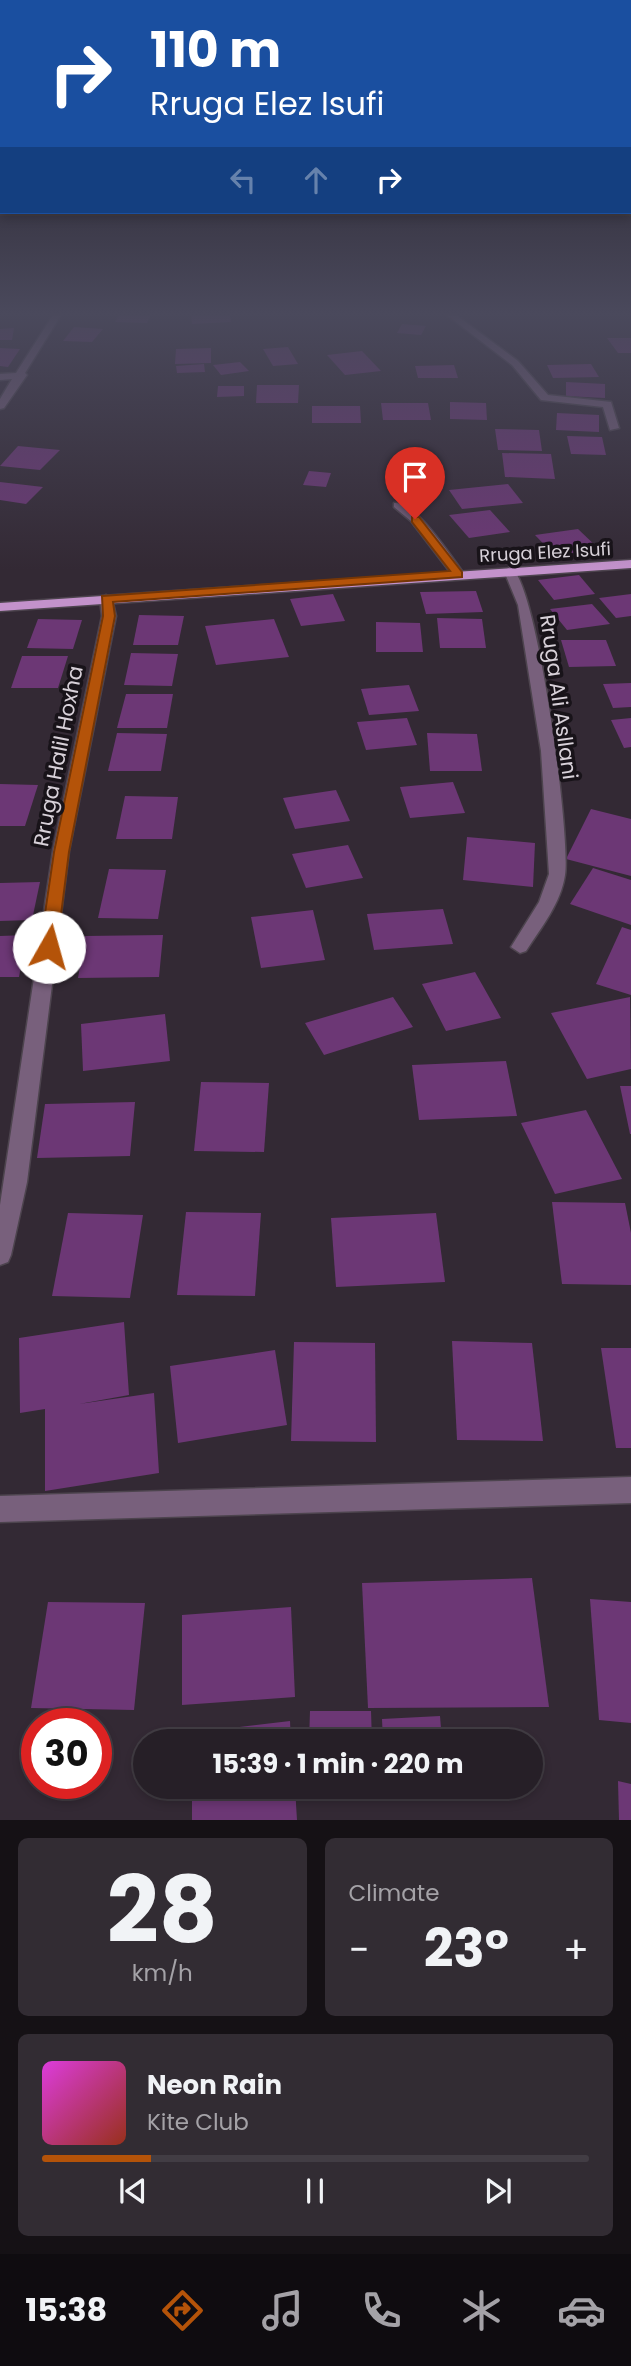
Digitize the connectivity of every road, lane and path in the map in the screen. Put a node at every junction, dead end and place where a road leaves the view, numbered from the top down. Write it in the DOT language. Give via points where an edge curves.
graph roads {
  1 [pos="564,400"];
  2 [pos="614,428"];
  3 [pos="398,505"];
  4 [pos="631,564"];
  5 [pos="510,571"];
  6 [pos="458,574"];
  7 [pos="106,599"];
  8 [pos="0,607"];
  9 [pos="520,947"];
  10 [pos="0,1255"];
  11 [pos="631,1490"];
  12 [pos="0,1509"];
  1 -- 2 [label="street" via="607,404"];
  3 -- 6 [label="street" via="415,519"];
  4 -- 5 [label="main road, Rruga Elez Isufi"];
  5 -- 6 [label="main road, Rruga Elez Isufi"];
  5 -- 9 [label="street, Rruga Ali Asllani" via="524,606 549,751 557,874 548,902"];
  6 -- 7 [label="main road, Rruga Elez Isufi"];
  7 -- 8 [label="main road, Rruga Elez Isufi"];
  7 -- 10 [label="street, Rruga Halil Hoxha" via="109,616 61,852 16,1182"];
  11 -- 12 [label="street"];
}
